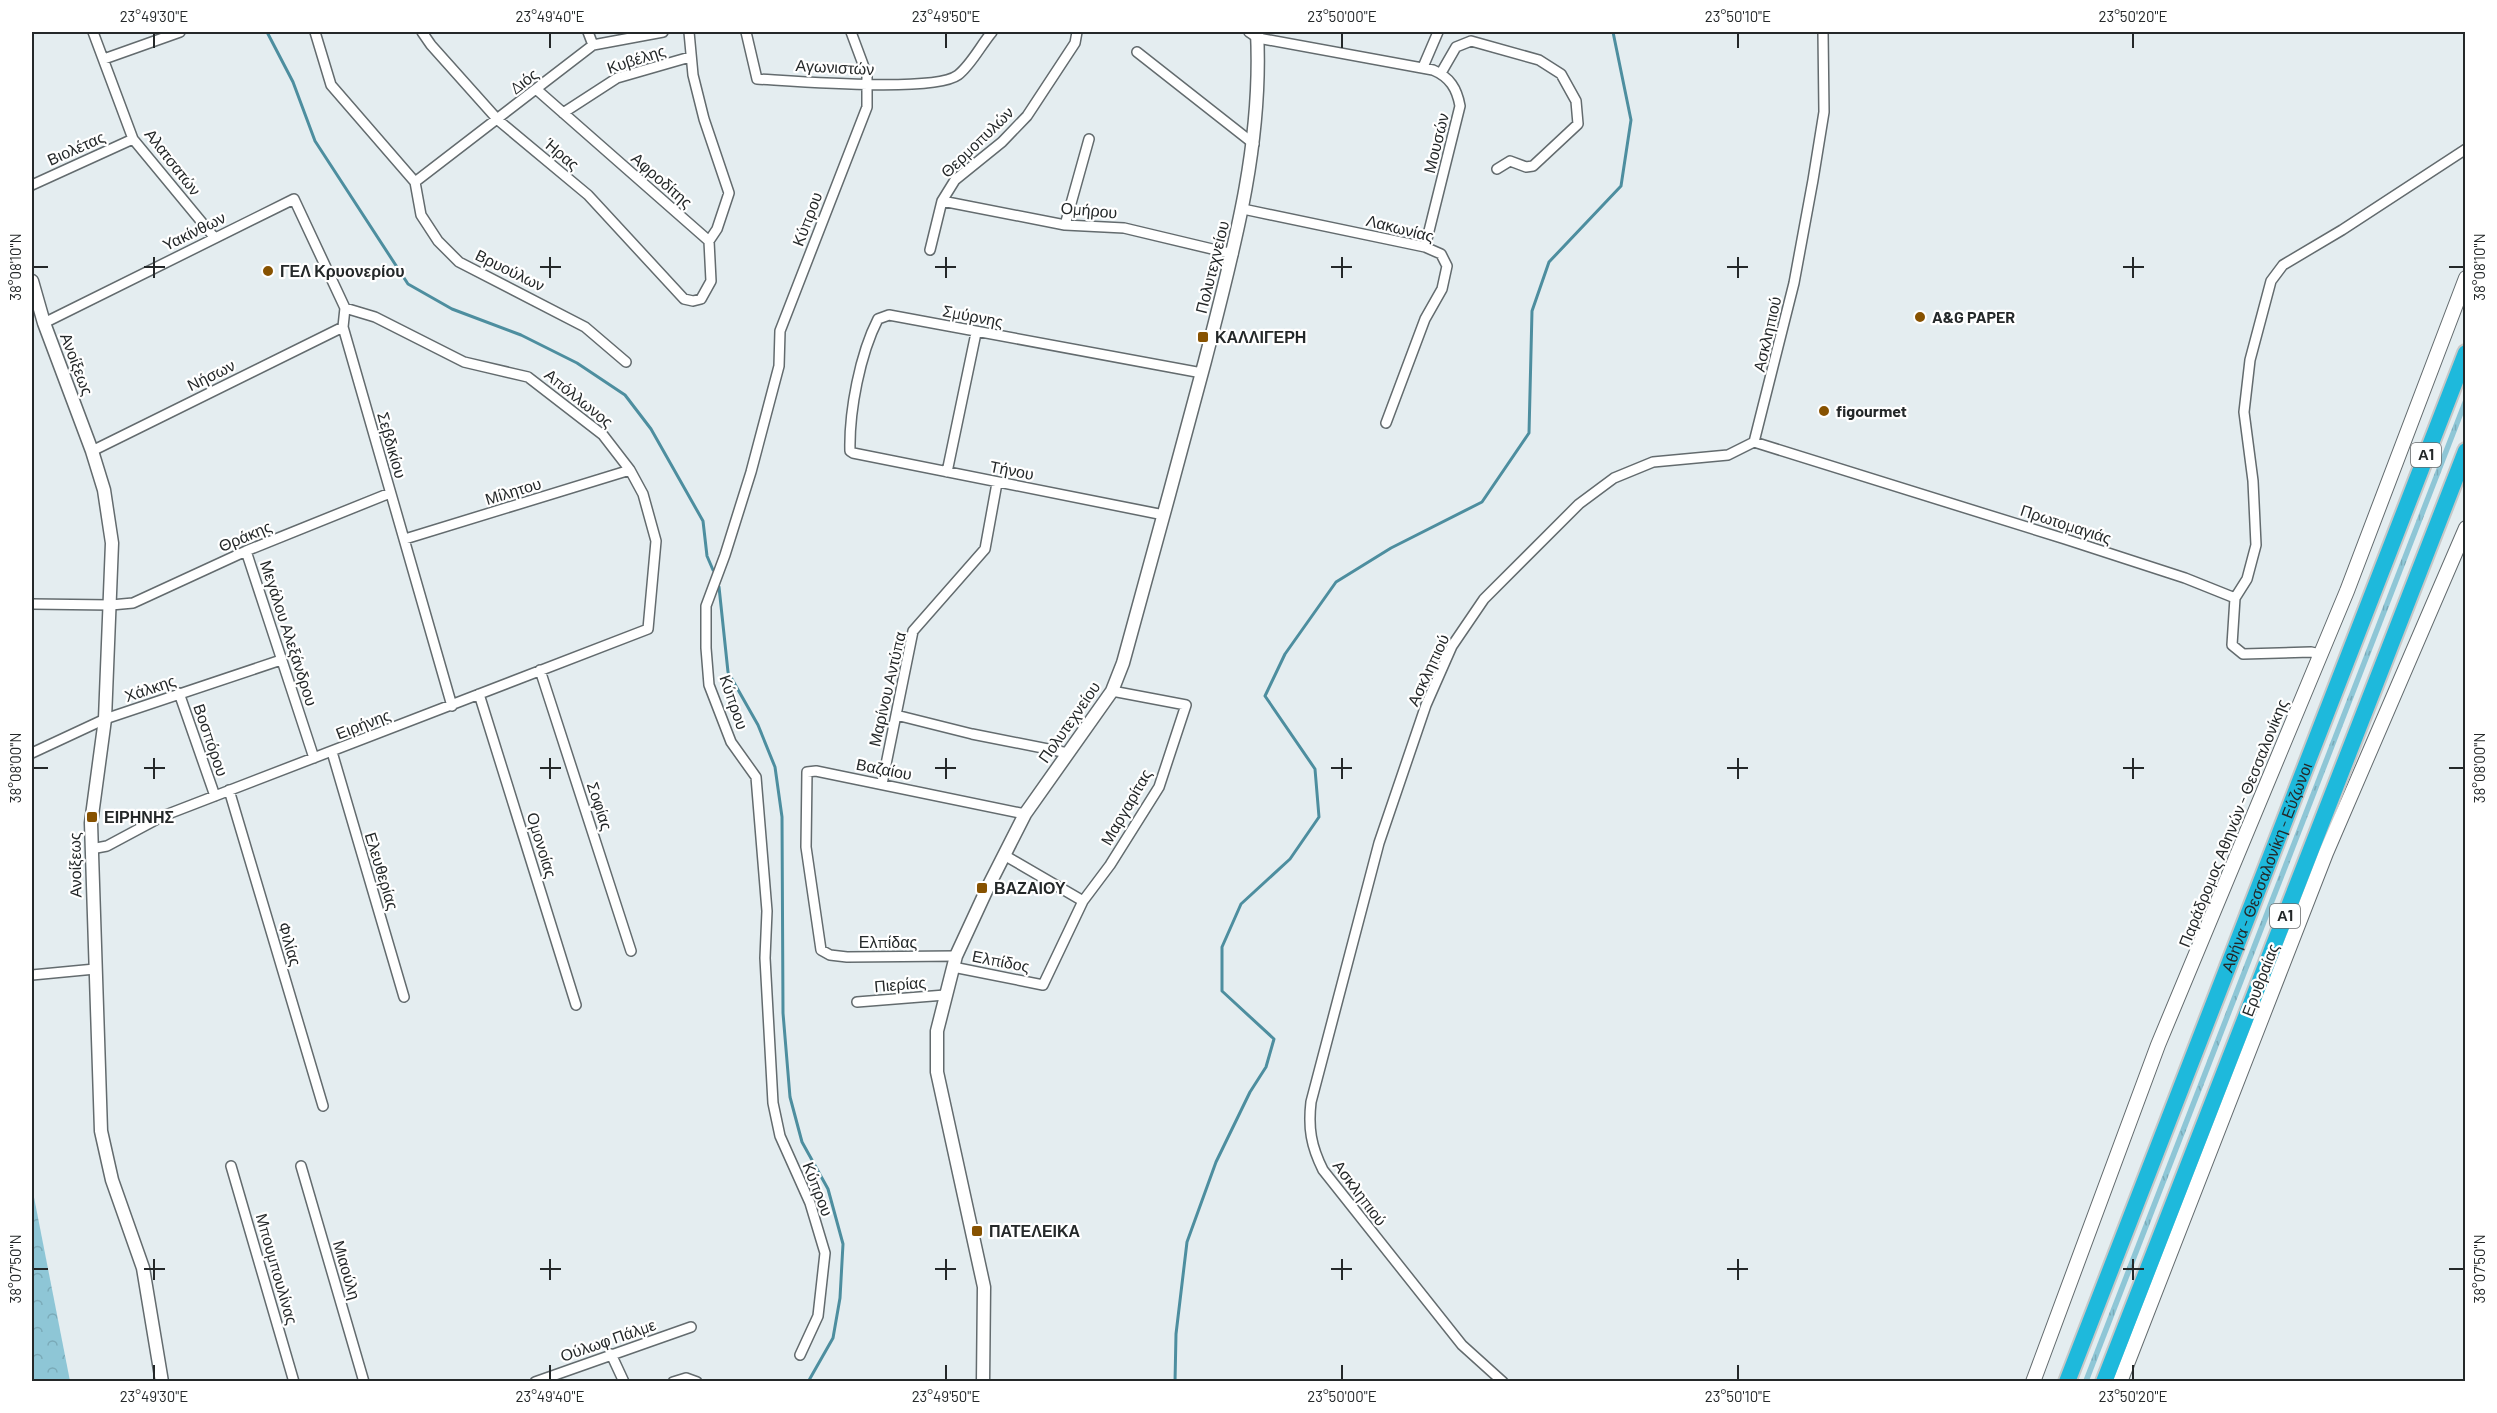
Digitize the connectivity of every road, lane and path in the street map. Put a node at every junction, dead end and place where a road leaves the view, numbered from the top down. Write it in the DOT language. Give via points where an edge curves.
graph roads {
  1 [pos="93,32"];
  2 [pos="180,32"];
  3 [pos="315,32"];
  4 [pos="422,32"];
  5 [pos="588,32"];
  6 [pos="663,32"];
  7 [pos="689,32"];
  8 [pos="746,32"];
  9 [pos="851,32"];
  10 [pos="992,32"];
  11 [pos="1077,32"];
  12 [pos="1438,32"];
  13 [pos="1823,32"];
  14 [pos="1255,34"];
  15 [pos="593,45"];
  16 [pos="1137,52"];
  17 [pos="690,57"];
  18 [pos="104,59"];
  19 [pos="1423,67"];
  20 [pos="1441,73"];
  21 [pos="868,85"];
  22 [pos="536,89"];
  23 [pos="563,113"];
  24 [pos="498,120"];
  25 [pos="133,139"];
  26 [pos="1089,139"];
  27 [pos="1254,144"];
  28 [pos="2466,149"];
  29 [pos="1497,170"];
  30 [pos="415,182"];
  31 [pos="32,185"];
  32 [pos="942,201"];
  33 [pos="1243,209"];
  34 [pos="1065,225"];
  35 [pos="214,237"];
  36 [pos="709,241"];
  37 [pos="1425,247"];
  38 [pos="930,250"];
  39 [pos="1233,254"];
  40 [pos="2466,278"];
  41 [pos="32,281"];
  42 [pos="345,308"];
  43 [pos="44,323"];
  44 [pos="343,327"];
  45 [pos="976,333"];
  46 [pos="2466,353"];
  47 [pos="626,362"];
  48 [pos="1202,373"];
  49 [pos="1386,423"];
  50 [pos="1754,442"];
  51 [pos="92,451"];
  52 [pos="2466,451"];
  53 [pos="854,453"];
  54 [pos="630,470"];
  55 [pos="947,472"];
  56 [pos="997,483"];
  57 [pos="390,493"];
  58 [pos="1164,515"];
  59 [pos="2466,528"];
  60 [pos="405,539"];
  61 [pos="246,550"];
  62 [pos="2235,598"];
  63 [pos="32,604"];
  64 [pos="111,605"];
  65 [pos="648,629"];
  66 [pos="2320,654"];
  67 [pos="281,660"];
  68 [pos="540,670"];
  69 [pos="1112,690"];
  70 [pos="179,693"];
  71 [pos="479,694"];
  72 [pos="452,706"];
  73 [pos="896,715"];
  74 [pos="105,719"];
  75 [pos="332,752"];
  76 [pos="32,753"];
  77 [pos="1068,753"];
  78 [pos="314,758"];
  79 [pos="882,784"];
  80 [pos="229,790"];
  81 [pos="215,796"];
  82 [pos="1025,814"];
  83 [pos="90,849"];
  84 [pos="1004,855"];
  85 [pos="1083,901"];
  86 [pos="821,950"];
  87 [pos="632,951"];
  88 [pos="954,962"];
  89 [pos="95,969"];
  90 [pos="32,975"];
  91 [pos="1043,985"];
  92 [pos="945,995"];
  93 [pos="404,997"];
  94 [pos="857,1002"];
  95 [pos="576,1005"];
  96 [pos="323,1106"];
  97 [pos="231,1166"];
  98 [pos="301,1166"];
  99 [pos="691,1327"];
  100 [pos="611,1354"];
  101 [pos="800,1355"];
  102 [pos="162,1382"];
  103 [pos="294,1382"];
  104 [pos="364,1382"];
  105 [pos="535,1382"];
  106 [pos="624,1382"];
  107 [pos="673,1382"];
  108 [pos="697,1382"];
  109 [pos="983,1382"];
  110 [pos="1503,1382"];
  111 [pos="2034,1382"];
  112 [pos="2067,1382"];
  113 [pos="2104,1382"];
  114 [pos="2120,1382"];
  1 -- 18 [label="street, Αλατσατών"];
  2 -- 18 [label="street"];
  3 -- 30 [label="street" via="331,85"];
  4 -- 24 [label="street, Ήρας"];
  5 -- 15 [label="street"];
  6 -- 15 [label="street, Διός"];
  7 -- 17 [label="street"];
  8 -- 21 [label="street, Αγωνιστών" via="757,79"];
  9 -- 21 [label="street, Κύπρου"];
  10 -- 21 [label="street, Αγωνιστών" via="958,75 942,82"];
  11 -- 32 [label="street, Θερμοπυλών" via="1075,43 1027,116 955,180"];
  12 -- 19 [label="street"];
  13 -- 50 [label="street, Ασκληπιού" via="1824,112 1813,180 1791,295"];
  14 -- 19 [label="street"];
  14 -- 27 [label="street, Πολυτεχνείου" via="1258,110"];
  15 -- 22 [label="street, Διός"];
  16 -- 27 [label="street"];
  17 -- 23 [label="street, Κυβέλης" via="617,78"];
  17 -- 36 [label="street" via="704,119 729,194"];
  18 -- 25 [label="street, Αλατσατών"];
  19 -- 20 [label="street"];
  20 -- 29 [label="street" via="1456,47 1471,41 1547,64 1570,87 1578,109 1574,129 1533,165 1526,167 1510,161"];
  20 -- 37 [label="street, Μουσών" via="1458,90 1460,106"];
  21 -- 101 [label="street, Κύπρου" via="867,107 780,332 779,366 754,461 705,606 709,686 731,742 756,777 767,911 765,958 773,1103 780,1136 810,1203 825,1253 818,1316"];
  22 -- 23 [label="street, Αφροδίτης"];
  22 -- 24 [label="street, Διός"];
  23 -- 36 [label="street, Αφροδίτης"];
  24 -- 30 [label="street, Διός"];
  24 -- 36 [label="street, Ήρας" via="588,195 684,299 693,301 706,294 711,281"];
  25 -- 31 [label="street, Βιολέτας"];
  25 -- 35 [label="street, Αλατσατών"];
  26 -- 34 [label="street"];
  27 -- 33 [label="street, Πολυτεχνείου"];
  28 -- 62 [label="street" via="2275,273 2250,360 2245,397 2256,545 2247,579"];
  30 -- 47 [label="street, Βρυούλων" via="421,215 438,241 459,262 585,327"];
  32 -- 34 [label="street, Ομήρου"];
  32 -- 38 [label="street, Θερμοπυλών"];
  33 -- 37 [label="street, Λακωνίας"];
  33 -- 39 [label="street, Πολυτεχνείου"];
  34 -- 39 [label="street, Ομήρου" via="1124,228"];
  35 -- 42 [label="street, Υακίνθων" via="294,199"];
  35 -- 43 [label="street, Υακίνθων"];
  37 -- 49 [label="street, Λακωνίας" via="1440,254 1447,266 1442,289 1425,319"];
  39 -- 48 [label="street, Πολυτεχνείου"];
  40 -- 66 [label="main road, Παράδρομος Αθηνών - Θεσσαλονίκης"];
  41 -- 43 [label="street, Ανοίξεως"];
  42 -- 44 [label="street, Σεβδικίου"];
  42 -- 54 [label="street, Απόλλωνος" via="375,317 464,362 528,377 603,435"];
  43 -- 51 [label="street, Ανοίξεως"];
  44 -- 51 [label="street, Νήσων"];
  44 -- 57 [label="street, Σεβδικίου"];
  45 -- 48 [label="street, Σμύρνης"];
  45 -- 53 [label="street, Σμύρνης" via="889,315 878,319 860,371 850,437 850,451"];
  45 -- 55 [label="street"];
  46 -- 112 [label="highway, Αθήνα - Θεσσαλονίκη - Εύζωνοι / Α1"];
  48 -- 58 [label="street, Πολυτεχνείου"];
  50 -- 62 [label="street, Πρωτομαγιάς" via="2065,539"];
  50 -- 110 [label="street, Ασκληπιού" via="1728,455 1653,462 1614,478 1579,504 1484,599 1452,646 1426,705 1379,843 1344,974 1311,1102 1308,1127 1313,1150 1342,1197 1462,1345"];
  51 -- 64 [label="street, Ανοίξεως" via="104,490 112,543"];
  52 -- 113 [label="highway, Α1"];
  53 -- 55 [label="street, Τήνου"];
  54 -- 60 [label="street, Μίλητου"];
  54 -- 65 [label="street, Απόλλωνος" via="643,494 656,542"];
  55 -- 56 [label="street, Τήνου"];
  56 -- 58 [label="street, Τήνου"];
  56 -- 73 [label="street, Μαρίνου Αντύπα" via="985,549 913,631"];
  57 -- 60 [label="street, Σεβδικίου"];
  57 -- 61 [label="street, Θράκης"];
  58 -- 69 [label="street, Πολυτεχνείου" via="1124,663"];
  59 -- 114 [label="main road, Ερυθραίας" via="2326,853"];
  60 -- 72 [label="street, Σεβδικίου"];
  61 -- 64 [label="street, Θράκης" via="133,603"];
  61 -- 67 [label="street, Μεγάλου Αλεξάνδρου"];
  62 -- 66 [label="street" via="2232,645 2237,650 2252,655"];
  63 -- 64 [label="street, Θράκης"];
  64 -- 74 [label="street, Ανοίξεως"];
  65 -- 68 [label="street, Ειρήνης"];
  66 -- 111 [label="main road, Παράδρομος Αθηνών - Θεσσαλονίκης" via="2158,1045"];
  67 -- 70 [label="street, Χάλκης"];
  67 -- 78 [label="street, Μεγάλου Αλεξάνδρου"];
  68 -- 71 [label="street, Ειρήνης"];
  68 -- 87 [label="street, Σοφίας"];
  69 -- 77 [label="street, Πολυτεχνείου"];
  69 -- 85 [label="street, Μαργαρίτας" via="1186,705 1159,787"];
  70 -- 74 [label="street, Χάλκης"];
  70 -- 81 [label="street, Βοσπόρου"];
  71 -- 72 [label="street, Ειρήνης"];
  71 -- 95 [label="street, Ομονοίας"];
  72 -- 75 [label="street, Ειρήνης"];
  73 -- 77 [label="street"];
  73 -- 79 [label="street, Μαρίνου Αντύπα"];
  74 -- 76 [label="street, Χάλκης"];
  74 -- 83 [label="street, Ανοίξεως"];
  75 -- 78 [label="street, Ειρήνης"];
  75 -- 93 [label="street, Ελευθερίας"];
  77 -- 82 [label="street, Πολυτεχνείου"];
  78 -- 80 [label="street, Ειρήνης"];
  79 -- 82 [label="street, Βαζαίου"];
  79 -- 86 [label="street, Βαζαίου" via="807,772 806,847"];
  80 -- 81 [label="street, Ειρήνης"];
  80 -- 96 [label="street, Φιλίας"];
  81 -- 83 [label="street, Ειρήνης" via="164,816 107,846"];
  82 -- 84 [label="street, Πολυτεχνείου"];
  83 -- 89 [label="street, Ανοίξεως"];
  84 -- 85 [label="street"];
  84 -- 88 [label="street, Πολυτεχνείου"];
  85 -- 91 [label="street, Μαργαρίτας"];
  86 -- 88 [label="street, Ελπίδας" via="847,957"];
  88 -- 91 [label="street, Ελπίδος"];
  88 -- 92 [label="street, Πολυτεχνείου"];
  89 -- 90 [label="street"];
  89 -- 102 [label="street, Ανοίξεως" via="102,1131 112,1180 143,1268"];
  92 -- 94 [label="street, Πιερίας"];
  92 -- 109 [label="street, Πολυτεχνείου" via="936,1031 937,1072 984,1287"];
  97 -- 103 [label="street, Μπουμπουλίνας"];
  98 -- 104 [label="street, Μιαούλη"];
  99 -- 100 [label="street, Ούλωφ Πάλμε"];
  100 -- 105 [label="street, Ούλωφ Πάλμε"];
  100 -- 106 [label="street"];
  107 -- 108 [label="street" via="686,1378"];
}
